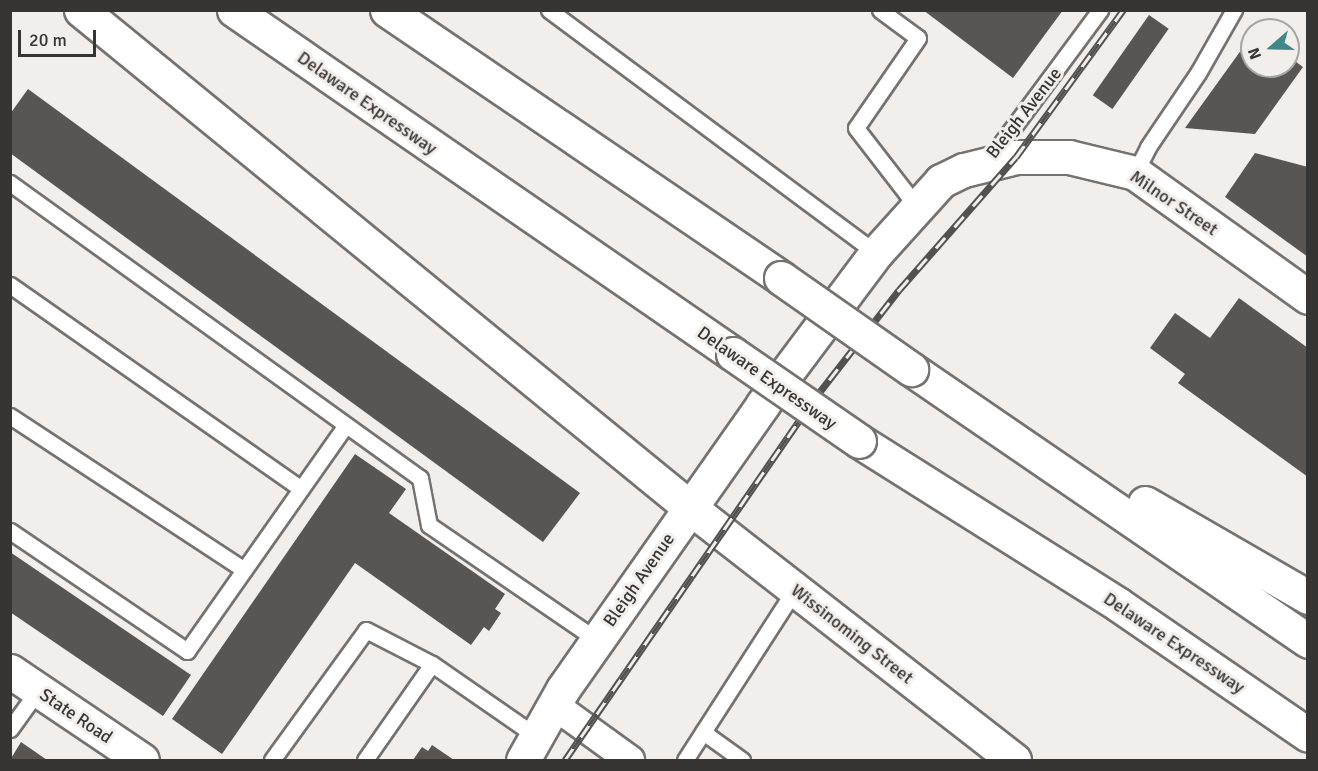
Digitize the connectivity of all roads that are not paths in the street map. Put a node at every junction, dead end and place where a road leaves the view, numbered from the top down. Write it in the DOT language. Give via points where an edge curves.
graph roads {
  1 [pos="81,10"];
  2 [pos="234,10"];
  3 [pos="387,10"];
  4 [pos="549,10"];
  5 [pos="880,10"];
  6 [pos="1100,10"];
  7 [pos="1234,10"];
  8 [pos="987,163"];
  9 [pos="1135,173"];
  10 [pos="10,183"];
  11 [pos="917,207"];
  12 [pos="876,253"];
  13 [pos="10,285"];
  14 [pos="1308,297"];
  15 [pos="912,369"];
  16 [pos="10,416"];
  17 [pos="346,425"];
  18 [pos="301,489"];
  19 [pos="689,507"];
  20 [pos="10,531"];
  21 [pos="244,570"];
  22 [pos="795,590"];
  23 [pos="1308,597"];
  24 [pos="597,640"];
  25 [pos="1308,641"];
  26 [pos="432,664"];
  27 [pos="10,671"];
  28 [pos="38,690"];
  29 [pos="554,705"];
  30 [pos="10,729"];
  31 [pos="703,732"];
  32 [pos="1308,735"];
  33 [pos="530,748"];
  34 [pos="142,760"];
  35 [pos="272,760"];
  36 [pos="364,760"];
  37 [pos="630,760"];
  38 [pos="684,760"];
  39 [pos="742,760"];
  40 [pos="1014,760"];
  1 -- 19 [label="main road, Wissinoming Street"];
  2 -- 32 [label="main road, Delaware Expressway, bridge" via="859,441 1119,605"];
  3 -- 15 [label="main road, bridge"];
  4 -- 12 [label="lane"];
  5 -- 11 [label="lane" via="918,38 856,128"];
  6 -- 8 [label="lane, Bleigh Avenue"];
  7 -- 9 [label="lane"];
  8 -- 9 [label="main road, Milnor Street" via="1016,157 1069,157"];
  8 -- 11 [label="main road, Bleigh Avenue" via="941,181"];
  9 -- 14 [label="main road, Milnor Street"];
  10 -- 17 [label="lane"];
  11 -- 12 [label="main road, Bleigh Avenue"];
  12 -- 19 [label="main road, Bleigh Avenue"];
  13 -- 18 [label="lane"];
  15 -- 23 [label="main road"];
  15 -- 25 [label="main road"];
  16 -- 21 [label="lane"];
  17 -- 18 [label="lane"];
  17 -- 24 [label="lane" via="420,478 429,525"];
  18 -- 21 [label="lane"];
  19 -- 22 [label="main road, Wissinoming Street"];
  19 -- 24 [label="main road, Bleigh Avenue"];
  20 -- 21 [label="lane" via="187,651"];
  22 -- 31 [label="lane"];
  22 -- 40 [label="main road, Wissinoming Street"];
  24 -- 29 [label="main road, Bleigh Avenue"];
  26 -- 33 [label="lane"];
  26 -- 35 [label="lane" via="366,630"];
  26 -- 36 [label="lane"];
  27 -- 28 [label="main road, State Road"];
  28 -- 30 [label="lane"];
  28 -- 34 [label="main road, State Road"];
  29 -- 33 [label="main road, Bleigh Avenue"];
  29 -- 37 [label="street"];
  31 -- 38 [label="lane"];
  31 -- 39 [label="lane"];
}
